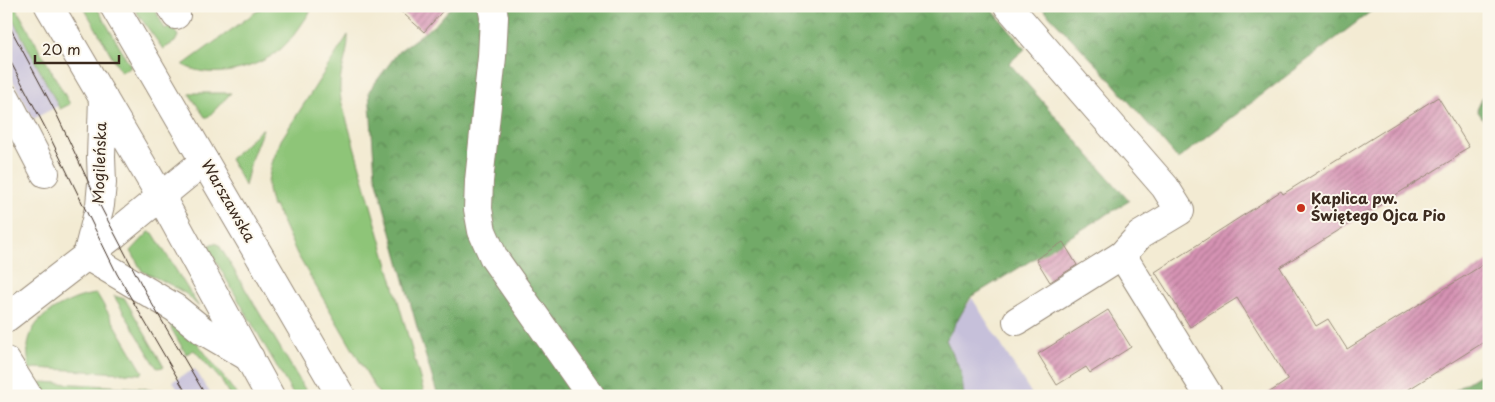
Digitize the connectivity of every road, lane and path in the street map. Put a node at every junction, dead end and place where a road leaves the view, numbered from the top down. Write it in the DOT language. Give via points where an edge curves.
graph roads {
  1 [pos="49,6"];
  2 [pos="114,6"];
  3 [pos="492,6"];
  4 [pos="1008,6"];
  5 [pos="6,98"];
  6 [pos="103,98"];
  7 [pos="204,161"];
  8 [pos="45,173"];
  9 [pos="161,197"];
  10 [pos="87,256"];
  11 [pos="1122,256"];
  12 [pos="6,318"];
  13 [pos="1017,321"];
  14 [pos="250,358"];
  15 [pos="6,361"];
  16 [pos="28,396"];
  17 [pos="270,396"];
  18 [pos="341,396"];
  19 [pos="591,396"];
  20 [pos="1209,396"];
  1 -- 6 [label="main road"];
  2 -- 7 [label="main road, Warszawska"];
  3 -- 19 [label="main road" via="492,57 479,181 478,209 482,231 494,258"];
  4 -- 11 [label="main road" via="1165,187 1180,211 1140,235"];
  5 -- 8 [label="main road"];
  6 -- 9 [label="main road"];
  6 -- 10 [label="main road, Mogileńska" via="101,198"];
  7 -- 9 [label="main road"];
  7 -- 18 [label="main road, Warszawska"];
  9 -- 10 [label="main road"];
  9 -- 14 [label="main road"];
  10 -- 12 [label="main road"];
  10 -- 14 [label="main road" via="175,308 202,330"];
  11 -- 13 [label="main road"];
  11 -- 20 [label="main road"];
  14 -- 17 [label="main road"];
  15 -- 16 [label="main road"];
}
